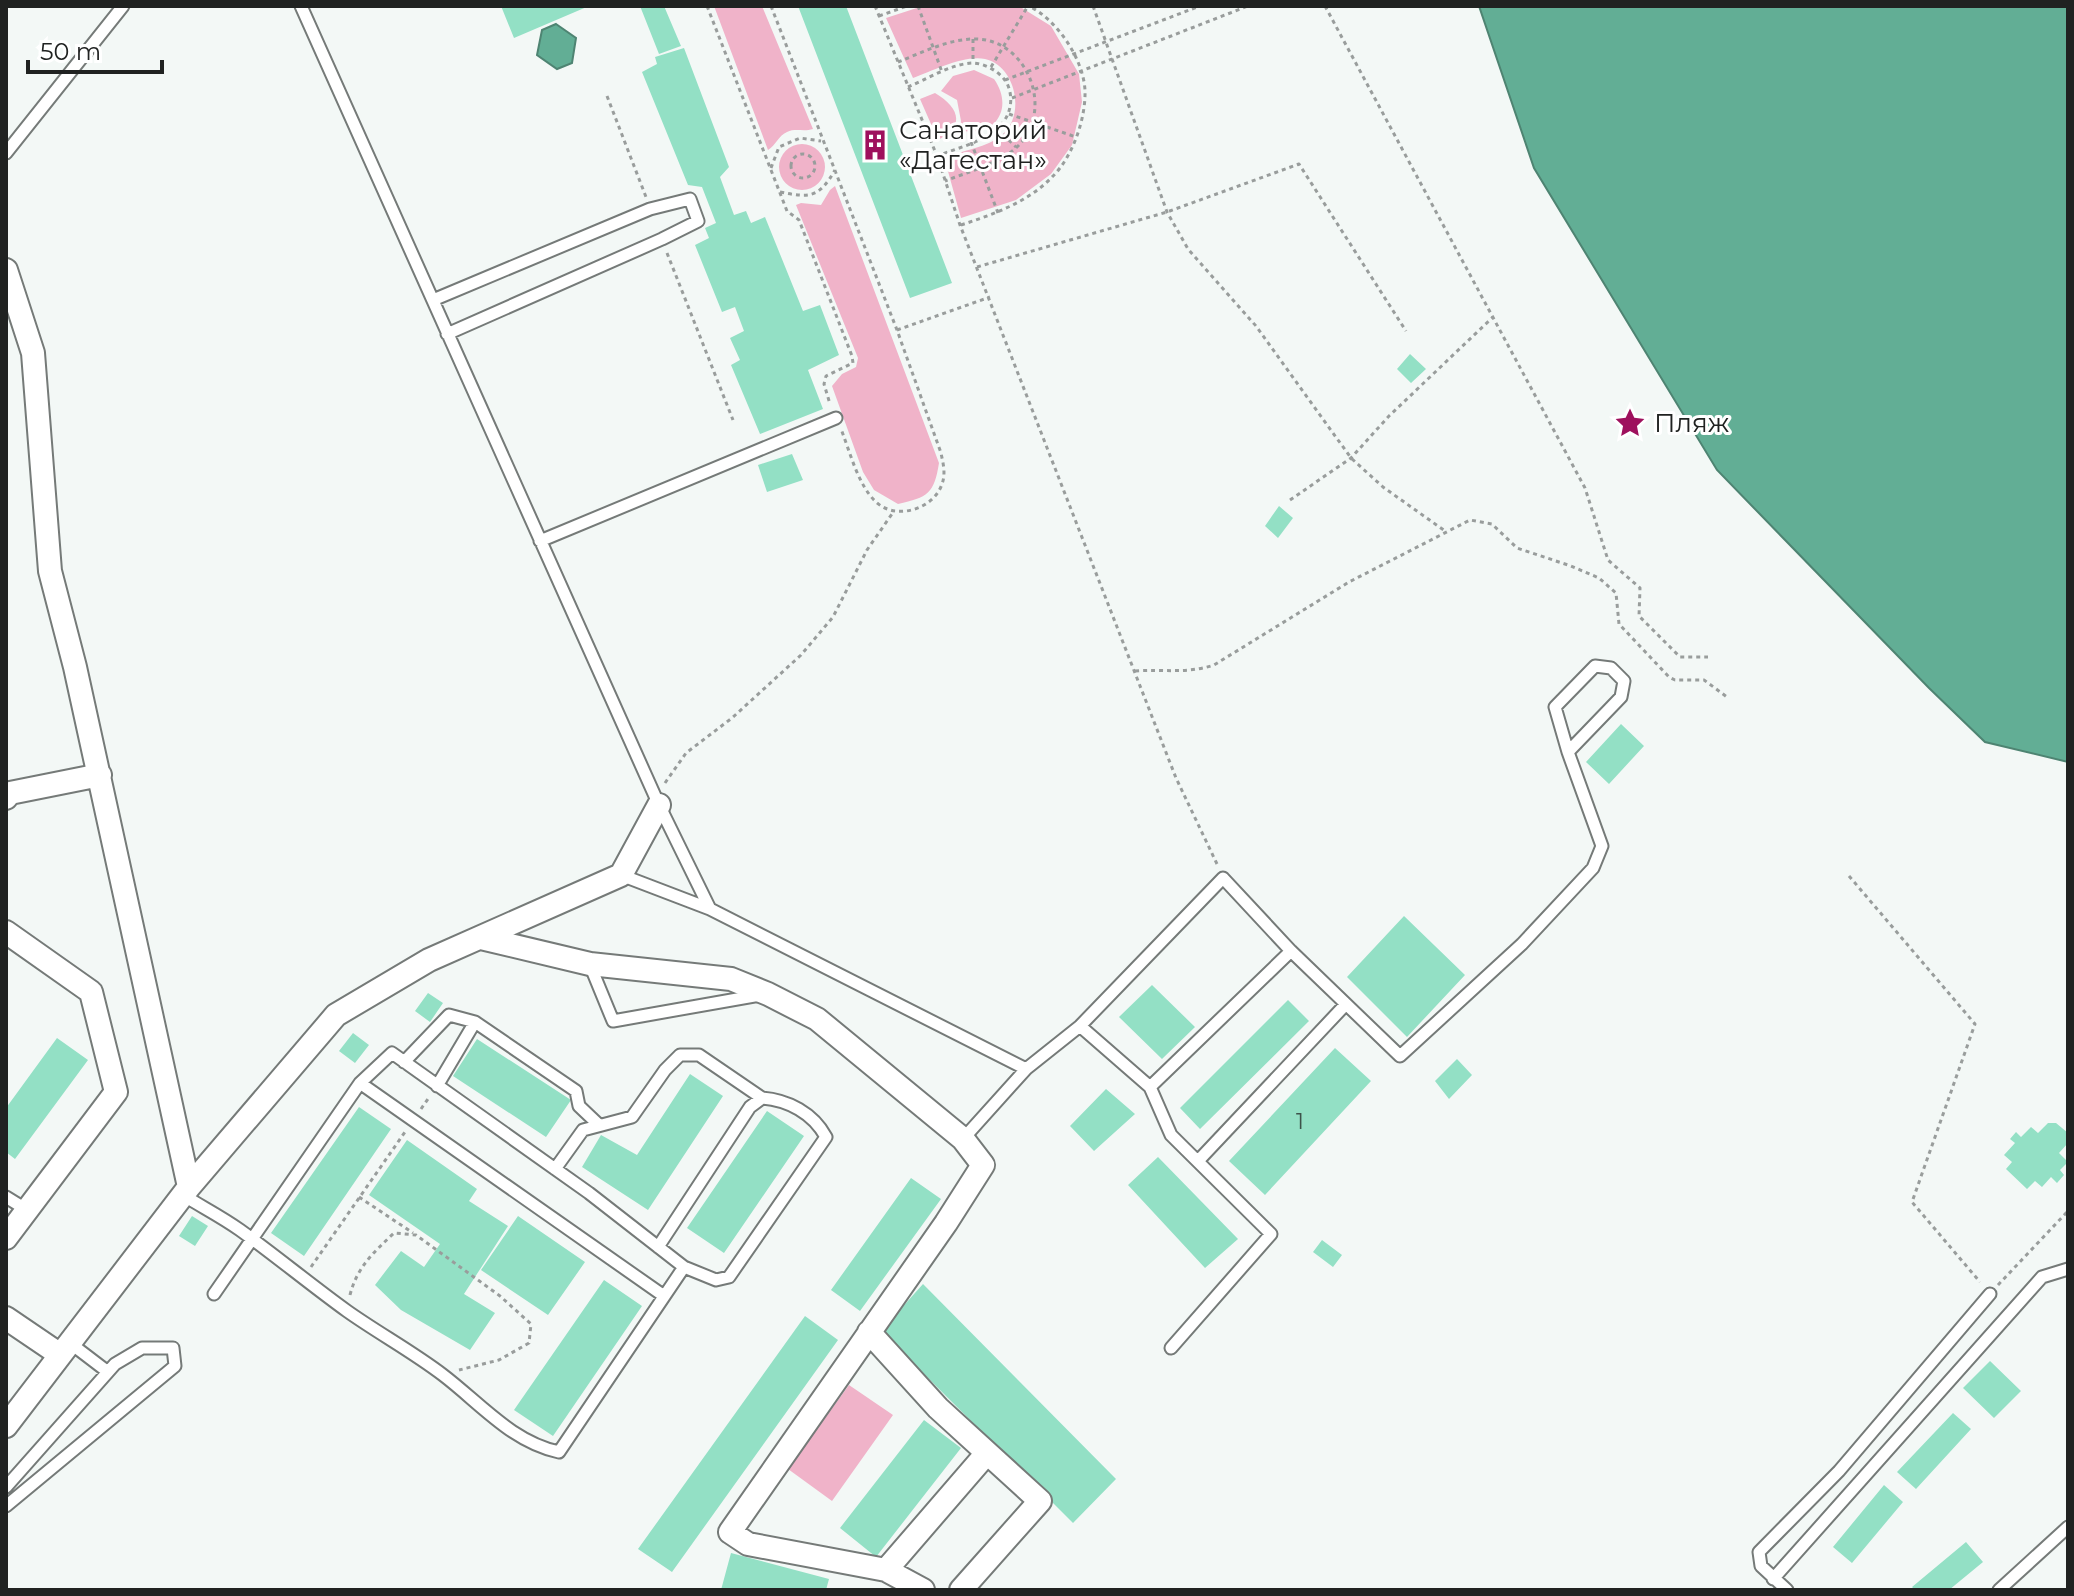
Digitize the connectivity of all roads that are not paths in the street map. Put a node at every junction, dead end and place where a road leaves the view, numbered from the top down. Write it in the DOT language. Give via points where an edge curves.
graph roads {
  1 [pos="123,6"];
  2 [pos="301,6"];
  3 [pos="6,153"];
  4 [pos="6,270"];
  5 [pos="433,300"];
  6 [pos="447,334"];
  7 [pos="836,418"];
  8 [pos="540,541"];
  9 [pos="1568,752"];
  10 [pos="100,775"];
  11 [pos="6,798"];
  12 [pos="659,805"];
  13 [pos="621,875"];
  14 [pos="710,909"];
  15 [pos="481,938"];
  16 [pos="8,939"];
  17 [pos="1291,951"];
  18 [pos="590,964"];
  19 [pos="768,994"];
  20 [pos="1346,1004"];
  21 [pos="475,1022"];
  22 [pos="1080,1026"];
  23 [pos="404,1062"];
  24 [pos="1026,1069"];
  25 [pos="360,1083"];
  26 [pos="437,1086"];
  27 [pos="1150,1087"];
  28 [pos="762,1098"];
  29 [pos="599,1125"];
  30 [pos="963,1139"];
  31 [pos="1198,1161"];
  32 [pos="555,1169"];
  33 [pos="186,1191"];
  34 [pos="6,1197"];
  35 [pos="27,1210"];
  36 [pos="6,1238"];
  37 [pos="251,1238"];
  38 [pos="658,1247"];
  39 [pos="684,1267"];
  40 [pos="2068,1269"];
  41 [pos="214,1294"];
  42 [pos="1990,1294"];
  43 [pos="664,1296"];
  44 [pos="6,1318"];
  45 [pos="869,1332"];
  46 [pos="1171,1348"];
  47 [pos="64,1349"];
  48 [pos="108,1372"];
  49 [pos="6,1426"];
  50 [pos="987,1453"];
  51 [pos="6,1487"];
  52 [pos="6,1506"];
  53 [pos="2068,1527"];
  54 [pos="886,1570"];
  55 [pos="1773,1579"];
  56 [pos="923,1590"];
  57 [pos="961,1590"];
  58 [pos="1787,1590"];
  59 [pos="1999,1590"];
  1 -- 3 [label="lane"];
  2 -- 5 [label="lane"];
  4 -- 10 [label="street" via="33,353 50,571"];
  5 -- 6 [label="lane"];
  5 -- 6 [label="lane" via="650,209 690,199 698,221"];
  6 -- 8 [label="lane"];
  7 -- 8 [label="lane"];
  8 -- 12 [label="lane"];
  9 -- 9 [label="lane" via="1555,707 1595,666 1611,668 1624,681 1621,697"];
  9 -- 20 [label="lane" via="1602,846 1593,868 1522,944 1400,1056"];
  10 -- 11 [label="street"];
  10 -- 33 [label="street"];
  12 -- 13 [label="street"];
  12 -- 14 [label="lane"];
  13 -- 14 [label="lane"];
  13 -- 15 [label="street"];
  14 -- 24 [label="lane"];
  15 -- 18 [label="street"];
  15 -- 33 [label="street" via="429,960 336,1015"];
  16 -- 35 [label="street" via="91,992 116,1092"];
  17 -- 20 [label="lane"];
  17 -- 22 [label="lane" via="1223,878"];
  17 -- 27 [label="lane"];
  18 -- 19 [label="street" via="731,979"];
  18 -- 19 [label="lane" via="613,1021"];
  19 -- 30 [label="street" via="817,1019"];
  20 -- 31 [label="lane"];
  21 -- 23 [label="lane" via="449,1015"];
  21 -- 26 [label="lane"];
  21 -- 29 [label="lane" via="576,1091 579,1106"];
  22 -- 24 [label="lane"];
  22 -- 27 [label="lane"];
  23 -- 25 [label="lane" via="392,1053"];
  23 -- 26 [label="lane"];
  24 -- 30 [label="lane"];
  25 -- 37 [label="lane"];
  25 -- 43 [label="lane"];
  26 -- 32 [label="lane"];
  27 -- 31 [label="lane" via="1171,1135"];
  28 -- 29 [label="lane" via="699,1055 680,1055 632,1117"];
  28 -- 38 [label="lane" via="750,1107"];
  28 -- 39 [label="lane" via="784,1100 819,1125 826,1137 729,1277 716,1280"];
  29 -- 32 [label="lane" via="583,1130"];
  30 -- 45 [label="street" via="983,1165"];
  31 -- 46 [label="lane" via="1271,1234"];
  32 -- 38 [label="lane"];
  33 -- 37 [label="lane"];
  33 -- 47 [label="street"];
  34 -- 35 [label="lane"];
  35 -- 36 [label="street"];
  37 -- 41 [label="lane"];
  37 -- 43 [label="lane" via="442,1374 500,1423 538,1448 559,1452"];
  38 -- 39 [label="lane"];
  39 -- 43 [label="lane"];
  40 -- 55 [label="lane" via="2042,1277"];
  42 -- 55 [label="lane" via="1839,1471 1759,1552 1761,1566"];
  44 -- 47 [label="street"];
  45 -- 50 [label="street"];
  45 -- 54 [label="street" via="730,1532 748,1544"];
  47 -- 48 [label="lane"];
  47 -- 49 [label="street"];
  48 -- 51 [label="lane"];
  48 -- 52 [label="lane" via="142,1348 173,1348 175,1366"];
  50 -- 54 [label="street"];
  50 -- 57 [label="street" via="1040,1501"];
  53 -- 59 [label="lane"];
  54 -- 56 [label="street"];
  55 -- 58 [label="lane"];
}
